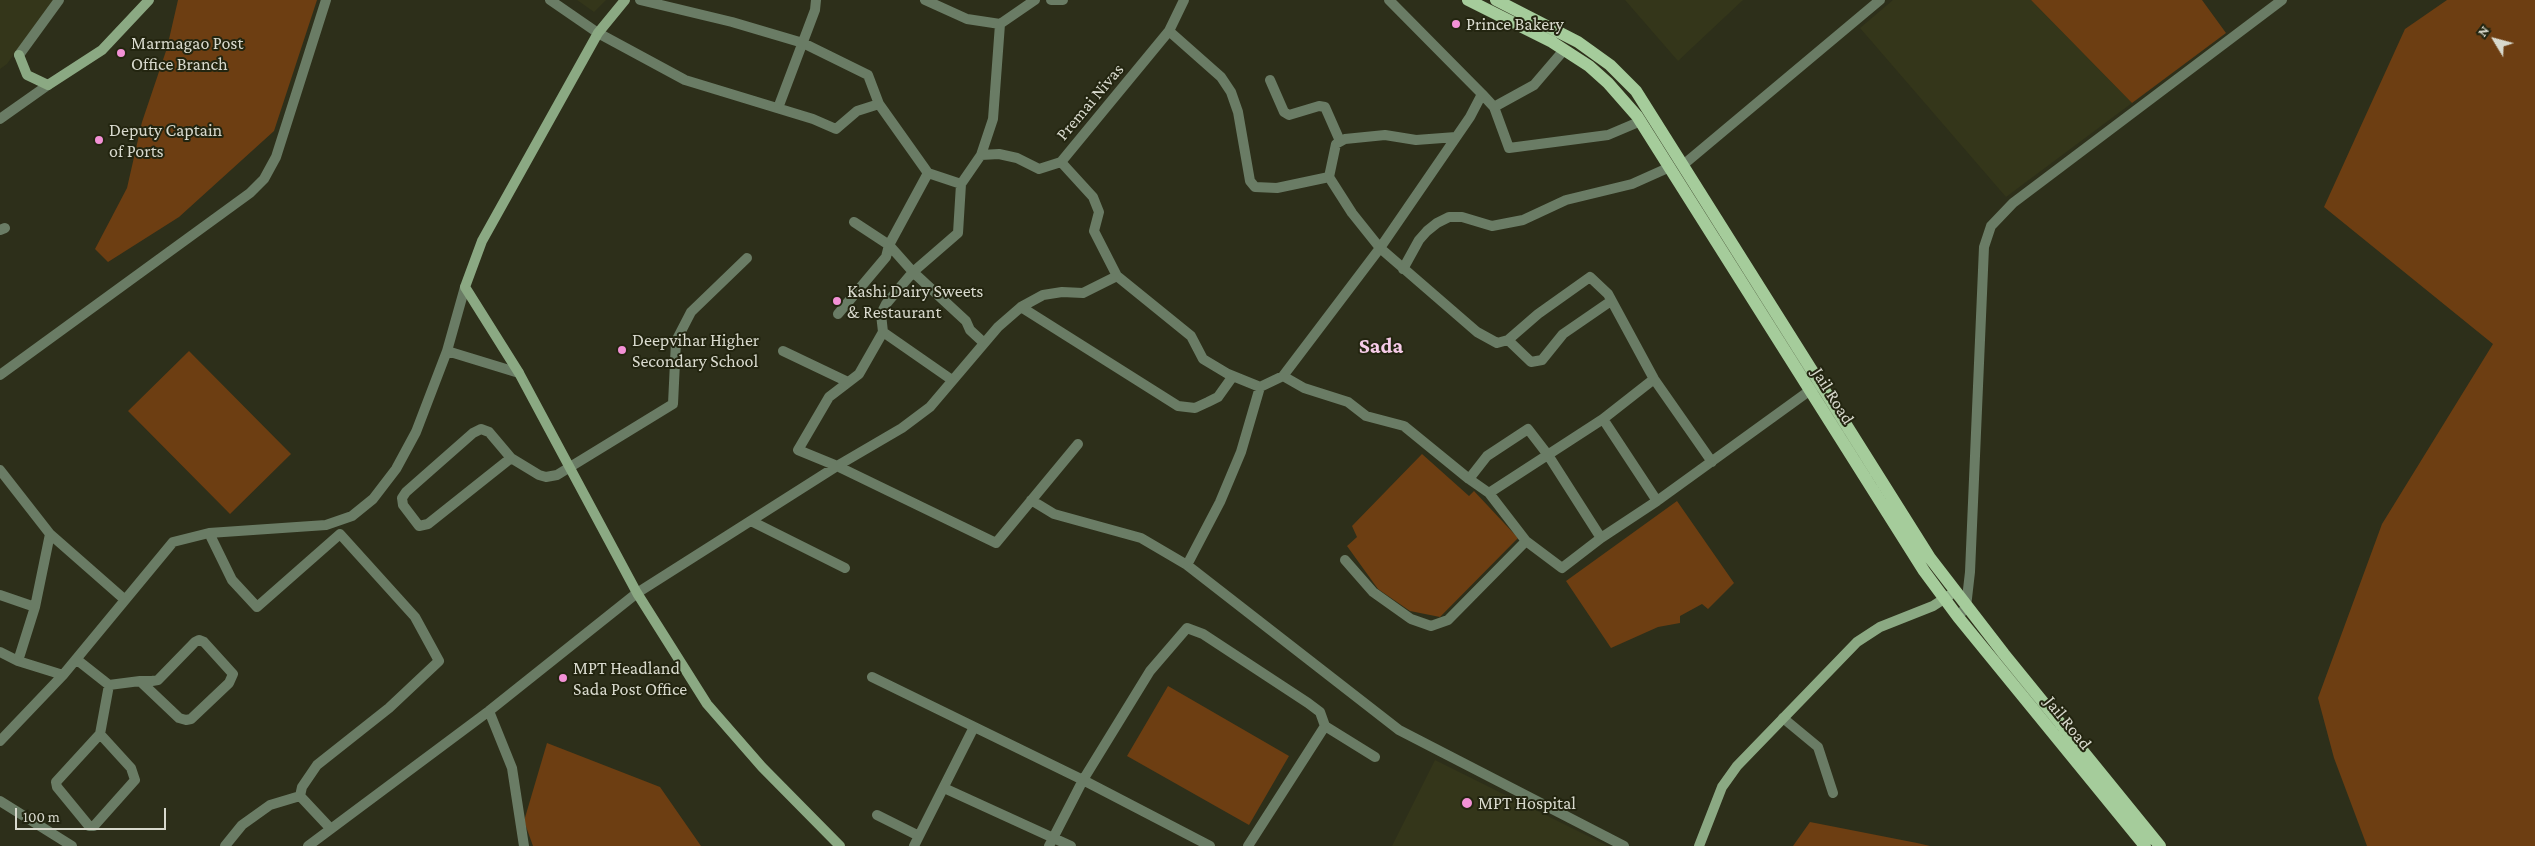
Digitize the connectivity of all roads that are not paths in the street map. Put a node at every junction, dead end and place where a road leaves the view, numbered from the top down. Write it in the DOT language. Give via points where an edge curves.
graph roads {
  1 [pos="59,0"];
  2 [pos="149,0"];
  3 [pos="326,0"];
  4 [pos="550,0"];
  5 [pos="626,0"];
  6 [pos="640,0"];
  7 [pos="816,0"];
  8 [pos="925,0"];
  9 [pos="1035,0"];
  10 [pos="1051,0"];
  11 [pos="1063,0"];
  12 [pos="1184,0"];
  13 [pos="1389,0"];
  14 [pos="1468,0"];
  15 [pos="1496,0"];
  16 [pos="1880,0"];
  17 [pos="2282,0"];
  18 [pos="1000,24"];
  19 [pos="1169,31"];
  20 [pos="598,33"];
  21 [pos="803,43"];
  22 [pos="1564,50"];
  23 [pos="1270,80"];
  24 [pos="48,85"];
  25 [pos="1482,94"];
  26 [pos="879,104"];
  27 [pos="1494,107"];
  28 [pos="778,108"];
  29 [pos="0,119"];
  30 [pos="1641,121"];
  31 [pos="1456,137"];
  32 [pos="1340,140"];
  33 [pos="981,155"];
  34 [pos="1061,162"];
  35 [pos="1677,166"];
  36 [pos="928,173"];
  37 [pos="1329,177"];
  38 [pos="961,184"];
  39 [pos="854,222"];
  40 [pos="889,246"];
  41 [pos="1380,248"];
  42 [pos="747,258"];
  43 [pos="1404,268"];
  44 [pos="913,272"];
  45 [pos="1117,276"];
  46 [pos="465,287"];
  47 [pos="1611,301"];
  48 [pos="1021,307"];
  49 [pos="838,314"];
  50 [pos="883,332"];
  51 [pos="1508,340"];
  52 [pos="984,343"];
  53 [pos="447,350"];
  54 [pos="783,351"];
  55 [pos="519,373"];
  56 [pos="0,375"];
  57 [pos="1233,376"];
  58 [pos="1283,376"];
  59 [pos="1654,379"];
  60 [pos="952,380"];
  61 [pos="848,382"];
  62 [pos="1260,387"];
  63 [pos="1814,387"];
  64 [pos="1603,419"];
  65 [pos="1078,444"];
  66 [pos="1548,455"];
  67 [pos="511,458"];
  68 [pos="1712,462"];
  69 [pos="837,466"];
  70 [pos="570,468"];
  71 [pos="0,470"];
  72 [pos="1469,479"];
  73 [pos="1489,493"];
  74 [pos="1031,500"];
  75 [pos="1658,501"];
  76 [pos="751,521"];
  77 [pos="210,533"];
  78 [pos="50,534"];
  79 [pos="1600,538"];
  80 [pos="1526,542"];
  81 [pos="1345,560"];
  82 [pos="1187,565"];
  83 [pos="845,568"];
  84 [pos="637,593"];
  85 [pos="0,595"];
  86 [pos="1950,595"];
  87 [pos="124,599"];
  88 [pos="35,608"];
  89 [pos="1962,612"];
  90 [pos="0,652"];
  91 [pos="76,659"];
  92 [pos="18,661"];
  93 [pos="64,675"];
  94 [pos="872,677"];
  95 [pos="140,681"];
  96 [pos="108,685"];
  97 [pos="489,711"];
  98 [pos="1783,718"];
  99 [pos="1325,726"];
  100 [pos="974,727"];
  101 [pos="100,734"];
  102 [pos="0,741"];
  103 [pos="1375,757"];
  104 [pos="1083,780"];
  105 [pos="944,788"];
  106 [pos="1833,793"];
  107 [pos="300,796"];
  108 [pos="0,801"];
  109 [pos="877,815"];
  110 [pos="330,828"];
  111 [pos="918,836"];
  112 [pos="1052,842"];
  113 [pos="72,846"];
  114 [pos="225,846"];
  115 [pos="308,846"];
  116 [pos="524,846"];
  117 [pos="840,846"];
  118 [pos="914,846"];
  119 [pos="1072,846"];
  120 [pos="1210,846"];
  121 [pos="1248,846"];
  122 [pos="1624,846"];
  123 [pos="1699,846"];
  124 [pos="2145,846"];
  125 [pos="2160,846"];
  1 -- 24 [label="street" via="19,55 27,74"];
  2 -- 24 [label="street" via="102,50"];
  3 -- 56 [label="street" via="276,157 264,179 250,193"];
  4 -- 20 [label="street"];
  5 -- 20 [label="street"];
  6 -- 21 [label="street"];
  7 -- 21 [label="street"];
  8 -- 18 [label="street" via="968,19"];
  9 -- 18 [label="street"];
  10 -- 11 [label="street"];
  12 -- 19 [label="street, Premai Nivas"];
  13 -- 25 [label="street"];
  14 -- 22 [label="main road, Jail Road"];
  15 -- 35 [label="main road, Jail Road" via="1578,42 1610,65 1636,91"];
  16 -- 35 [label="street"];
  17 -- 89 [label="street" via="2013,204 1991,226 1984,247 1970,572"];
  18 -- 33 [label="street" via="993,119"];
  19 -- 34 [label="street, Premai Nivas"];
  19 -- 37 [label="street" via="1221,77 1232,92 1250,181 1255,187 1277,188"];
  20 -- 28 [label="street" via="685,80"];
  20 -- 46 [label="street" via="482,240"];
  21 -- 26 [label="street" via="868,76"];
  21 -- 28 [label="street"];
  22 -- 27 [label="street" via="1534,85"];
  22 -- 30 [label="main road, Jail Road" via="1590,66"];
  23 -- 32 [label="street" via="1284,112 1289,115 1324,107"];
  24 -- 29 [label="street"];
  25 -- 27 [label="street"];
  25 -- 31 [label="street"];
  26 -- 28 [label="street" via="857,111 836,129"];
  26 -- 36 [label="street"];
  27 -- 30 [label="street" via="1509,148 1608,135"];
  30 -- 35 [label="main road, Jail Road"];
  31 -- 32 [label="street" via="1416,140 1385,135"];
  31 -- 41 [label="street"];
  32 -- 37 [label="street" via="1336,144"];
  33 -- 34 [label="street" via="1017,158 1039,169"];
  33 -- 38 [label="street"];
  34 -- 45 [label="street, Premai Nivas" via="1093,197 1099,212 1094,231"];
  35 -- 43 [label="street" via="1632,184 1566,200 1523,220 1492,226 1462,217 1449,217 1437,222 1419,240"];
  35 -- 63 [label="main road, Jail Road"];
  36 -- 38 [label="street"];
  36 -- 40 [label="street"];
  37 -- 41 [label="street"];
  38 -- 44 [label="street" via="958,233"];
  39 -- 40 [label="street"];
  40 -- 44 [label="street"];
  40 -- 49 [label="street" via="886,257"];
  41 -- 43 [label="street"];
  41 -- 58 [label="street"];
  42 -- 70 [label="street" via="691,312 676,341 673,404"];
  43 -- 51 [label="street" via="1477,332 1497,343"];
  44 -- 50 [label="street" via="881,314"];
  44 -- 52 [label="street" via="966,321 970,330"];
  45 -- 48 [label="street" via="1083,293 1043,295"];
  45 -- 57 [label="street" via="1191,336 1204,359"];
  46 -- 53 [label="street"];
  46 -- 55 [label="street"];
  47 -- 51 [label="street" via="1563,334 1542,360 1532,362"];
  47 -- 51 [label="street" via="1590,277"];
  47 -- 59 [label="street"];
  48 -- 52 [label="street"];
  48 -- 57 [label="street" via="1178,406 1196,408 1218,397"];
  50 -- 60 [label="street"];
  50 -- 61 [label="street" via="859,374"];
  52 -- 60 [label="street"];
  53 -- 55 [label="street"];
  53 -- 77 [label="street" via="416,432 396,470 373,499 352,516 326,525"];
  54 -- 61 [label="street"];
  55 -- 70 [label="street"];
  57 -- 62 [label="street"];
  58 -- 62 [label="street"];
  58 -- 72 [label="street" via="1304,388 1348,402 1366,416 1404,426"];
  59 -- 64 [label="street"];
  59 -- 68 [label="street"];
  60 -- 69 [label="street" via="930,407 902,428"];
  61 -- 69 [label="street" via="829,397 798,450"];
  62 -- 82 [label="street" via="1241,452"];
  63 -- 68 [label="street"];
  63 -- 86 [label="main road, Jail Road" via="1903,540"];
  64 -- 66 [label="street"];
  64 -- 75 [label="street"];
  65 -- 74 [label="street"];
  66 -- 72 [label="street" via="1528,429 1487,456"];
  66 -- 73 [label="street"];
  66 -- 79 [label="street"];
  67 -- 67 [label="street" via="428,524 419,526 403,506 402,498 406,492 481,429 488,432"];
  67 -- 70 [label="street" via="546,477"];
  68 -- 75 [label="street"];
  69 -- 74 [label="street" via="996,543"];
  69 -- 76 [label="street"];
  70 -- 84 [label="street"];
  71 -- 78 [label="street"];
  72 -- 73 [label="street"];
  73 -- 80 [label="street"];
  74 -- 82 [label="street" via="1054,514 1141,538"];
  75 -- 79 [label="street"];
  76 -- 83 [label="street"];
  76 -- 84 [label="street"];
  77 -- 87 [label="street" via="174,542"];
  77 -- 107 [label="street" via="232,580 257,607 340,534 415,617 439,661 389,708 317,765 302,787"];
  78 -- 87 [label="street"];
  78 -- 88 [label="street"];
  79 -- 80 [label="street" via="1562,568"];
  80 -- 81 [label="street" via="1448,620 1431,626 1411,619 1373,592"];
  82 -- 122 [label="street" via="1399,730"];
  84 -- 97 [label="street"];
  84 -- 117 [label="street" via="707,704 762,767"];
  85 -- 88 [label="street"];
  86 -- 89 [label="main road, Jail Road"];
  86 -- 98 [label="street" via="1924,610 1880,626 1857,642"];
  87 -- 91 [label="street"];
  88 -- 92 [label="street"];
  89 -- 124 [label="main road, Jail Road"];
  89 -- 125 [label="main road, Jail Road"];
  90 -- 92 [label="street"];
  91 -- 93 [label="street"];
  91 -- 96 [label="street"];
  92 -- 93 [label="street"];
  93 -- 102 [label="street"];
  94 -- 100 [label="street"];
  95 -- 95 [label="street" via="158,680 199,640 233,674 229,683 191,719 186,720 179,718"];
  95 -- 96 [label="street"];
  96 -- 101 [label="street"];
  97 -- 110 [label="street"];
  97 -- 116 [label="street" via="512,768"];
  98 -- 106 [label="street" via="1818,747"];
  98 -- 123 [label="street" via="1737,766 1722,787"];
  99 -- 103 [label="street"];
  99 -- 104 [label="street" via="1320,712 1308,703 1203,634 1187,628 1150,671"];
  99 -- 121 [label="street"];
  100 -- 104 [label="street"];
  100 -- 105 [label="street"];
  101 -- 101 [label="street" via="56,782 89,826 94,826 135,780 131,768"];
  104 -- 112 [label="street"];
  104 -- 120 [label="street"];
  105 -- 111 [label="street"];
  105 -- 112 [label="street"];
  107 -- 110 [label="street"];
  107 -- 114 [label="street" via="270,805 242,825"];
  108 -- 113 [label="street"];
  109 -- 111 [label="street"];
  110 -- 115 [label="street"];
  111 -- 118 [label="street"];
  112 -- 119 [label="street"];
}
